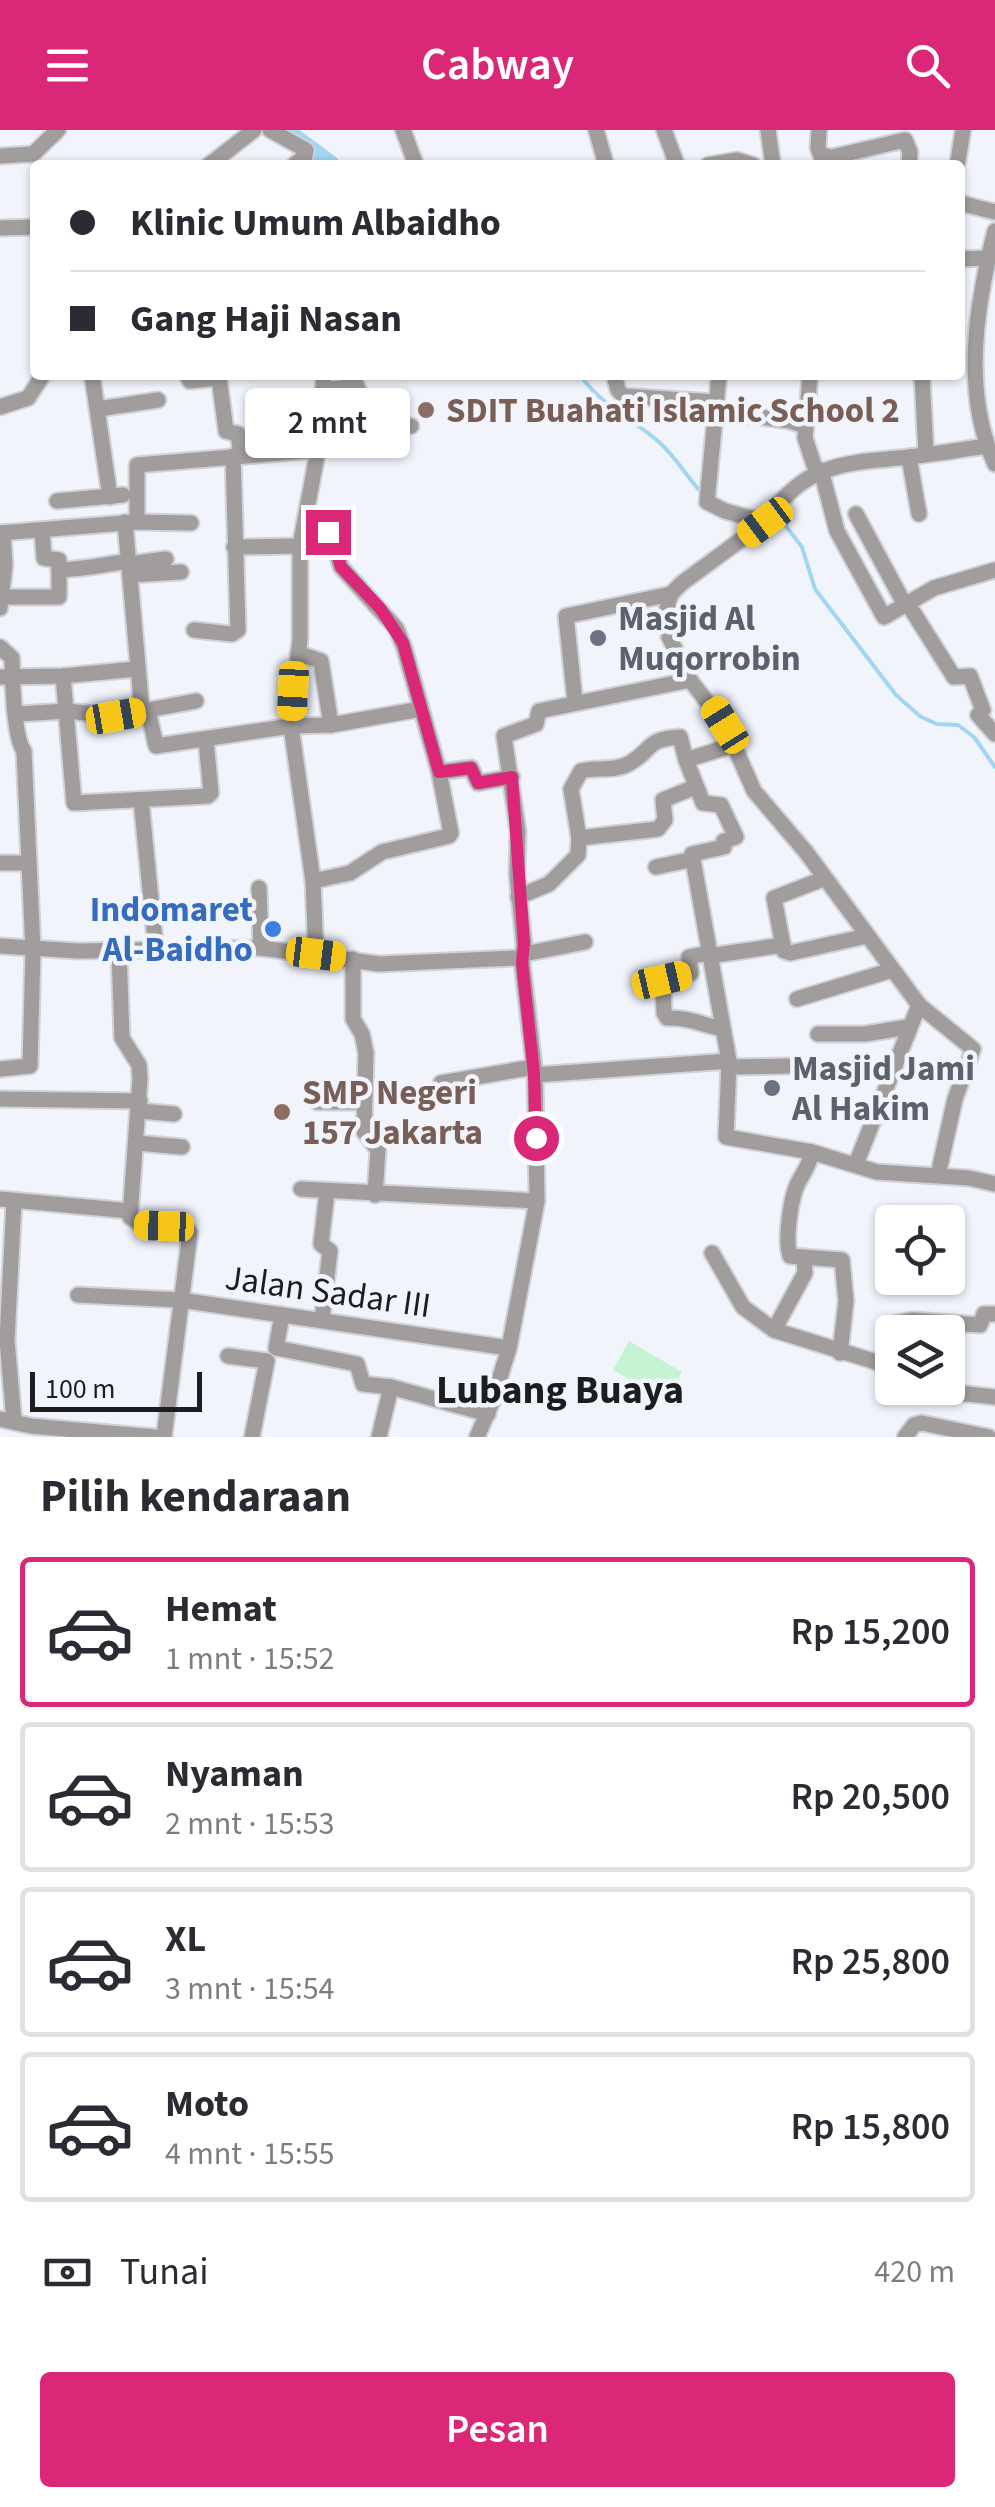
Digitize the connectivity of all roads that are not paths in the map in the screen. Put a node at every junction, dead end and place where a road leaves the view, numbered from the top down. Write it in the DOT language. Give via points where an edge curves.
graph roads {
  1 [pos="58,130"];
  2 [pos="254,130"];
  3 [pos="270,130"];
  4 [pos="403,130"];
  5 [pos="596,130"];
  6 [pos="664,130"];
  7 [pos="768,130"];
  8 [pos="819,130"];
  9 [pos="963,130"];
  10 [pos="876,137"];
  11 [pos="0,156"];
  12 [pos="215,160"];
  13 [pos="299,160"];
  14 [pos="414,160"];
  15 [pos="605,160"];
  16 [pos="675,160"];
  17 [pos="772,160"];
  18 [pos="823,160"];
  19 [pos="909,160"];
  20 [pos="958,160"];
  21 [pos="965,205"];
  22 [pos="995,212"];
  23 [pos="30,227"];
  24 [pos="0,228"];
  25 [pos="992,246"];
  26 [pos="965,257"];
  27 [pos="965,333"];
  28 [pos="978,337"];
  29 [pos="995,345"];
  30 [pos="40,380"];
  31 [pos="93,380"];
  32 [pos="220,380"];
  33 [pos="615,380"];
  34 [pos="718,380"];
  35 [pos="809,380"];
  36 [pos="922,380"];
  37 [pos="324,383"];
  38 [pos="158,400"];
  39 [pos="362,400"];
  40 [pos="0,407"];
  41 [pos="715,407"];
  42 [pos="98,409"];
  43 [pos="411,426"];
  44 [pos="804,426"];
  45 [pos="319,442"];
  46 [pos="987,446"];
  47 [pos="926,454"];
  48 [pos="237,456"];
  49 [pos="909,456"];
  50 [pos="995,464"];
  51 [pos="818,471"];
  52 [pos="58,502"];
  53 [pos="856,514"];
  54 [pos="919,514"];
  55 [pos="768,517"];
  56 [pos="131,522"];
  57 [pos="191,523"];
  58 [pos="304,525"];
  59 [pos="42,530"];
  60 [pos="1,533"];
  61 [pos="300,546"];
  62 [pos="234,547"];
  63 [pos="166,560"];
  64 [pos="129,566"];
  65 [pos="59,570"];
  66 [pos="995,570"];
  67 [pos="181,572"];
  68 [pos="671,594"];
  69 [pos="0,603"];
  70 [pos="907,604"];
  71 [pos="194,630"];
  72 [pos="0,647"];
  73 [pos="298,653"];
  74 [pos="136,669"];
  75 [pos="63,676"];
  76 [pos="6,677"];
  77 [pos="690,680"];
  78 [pos="196,701"];
  79 [pos="576,702"];
  80 [pos="420,710"];
  81 [pos="68,711"];
  82 [pos="145,711"];
  83 [pos="18,714"];
  84 [pos="331,724"];
  85 [pos="291,726"];
  86 [pos="995,734"];
  87 [pos="206,740"];
  88 [pos="0,742"];
  89 [pos="19,745"];
  90 [pos="734,745"];
  91 [pos="686,760"];
  92 [pos="439,772"];
  93 [pos="512,777"];
  94 [pos="695,787"];
  95 [pos="141,800"];
  96 [pos="579,838"];
  97 [pos="694,859"];
  98 [pos="0,863"];
  99 [pos="28,863"];
  100 [pos="656,867"];
  101 [pos="823,878"];
  102 [pos="313,882"];
  103 [pos="258,888"];
  104 [pos="518,897"];
  105 [pos="868,936"];
  106 [pos="585,942"];
  107 [pos="783,945"];
  108 [pos="0,946"];
  109 [pos="261,948"];
  110 [pos="32,950"];
  111 [pos="156,950"];
  112 [pos="119,951"];
  113 [pos="316,954"];
  114 [pos="709,954"];
  115 [pos="523,958"];
  116 [pos="354,959"];
  117 [pos="892,970"];
  118 [pos="797,999"];
  119 [pos="919,1005"];
  120 [pos="908,1027"];
  121 [pos="724,1029"];
  122 [pos="818,1034"];
  123 [pos="729,1064"];
  124 [pos="788,1066"];
  125 [pos="0,1070"];
  126 [pos="534,1071"];
  127 [pos="441,1083"];
  128 [pos="2,1100"];
  129 [pos="317,1102"];
  130 [pos="363,1102"];
  131 [pos="140,1106"];
  132 [pos="174,1114"];
  133 [pos="137,1143"];
  134 [pos="182,1146"];
  135 [pos="812,1152"];
  136 [pos="856,1164"];
  137 [pos="938,1175"];
  138 [pos="995,1184"];
  139 [pos="301,1189"];
  140 [pos="327,1192"];
  141 [pos="375,1195"];
  142 [pos="7,1200"];
  143 [pos="538,1201"];
  144 [pos="130,1210"];
  145 [pos="712,1254"];
  146 [pos="804,1257"];
  147 [pos="3,1294"];
  148 [pos="78,1295"];
  149 [pos="180,1300"];
  150 [pos="282,1314"];
  151 [pos="995,1314"];
  152 [pos="322,1320"];
  153 [pos="965,1324"];
  154 [pos="774,1330"];
  155 [pos="509,1348"];
  156 [pos="840,1353"];
  157 [pos="228,1356"];
  158 [pos="875,1362"];
  159 [pos="392,1387"];
  160 [pos="965,1394"];
  161 [pos="995,1396"];
  162 [pos="488,1414"];
  163 [pos="7,1420"];
  164 [pos="31,1432"];
  165 [pos="129,1435"];
  166 [pos="155,1437"];
  167 [pos="164,1437"];
  168 [pos="252,1437"];
  169 [pos="379,1437"];
  170 [pos="478,1437"];
  171 [pos="905,1437"];
  172 [pos="989,1437"];
  1 -- 11 [label="street" via="33,154"];
  2 -- 12 [label="street"];
  3 -- 13 [label="street" via="306,150"];
  4 -- 14 [label="street"];
  5 -- 15 [label="street"];
  6 -- 16 [label="street"];
  7 -- 17 [label="street"];
  8 -- 18 [label="street"];
  9 -- 20 [label="street"];
  10 -- 18 [label="street"];
  10 -- 19 [label="street" via="905,140"];
  21 -- 22 [label="street"];
  23 -- 24 [label="street"];
  25 -- 26 [label="street"];
  25 -- 28 [label="street"];
  27 -- 28 [label="street"];
  28 -- 29 [label="street"];
  28 -- 46 [label="street"];
  30 -- 40 [label="street" via="28,398"];
  31 -- 42 [label="street"];
  32 -- 48 [label="street" via="226,431 238,434"];
  33 -- 41 [label="street" via="624,396"];
  34 -- 41 [label="street"];
  35 -- 44 [label="street"];
  36 -- 47 [label="street"];
  37 -- 39 [label="street" via="357,386"];
  37 -- 45 [label="street"];
  38 -- 42 [label="street"];
  41 -- 44 [label="street"];
  41 -- 55 [label="street" via="708,498"];
  42 -- 52 [label="street" via="116,496"];
  43 -- 45 [label="street"];
  44 -- 51 [label="street"];
  45 -- 48 [label="street"];
  45 -- 58 [label="street"];
  46 -- 47 [label="street"];
  46 -- 50 [label="street"];
  47 -- 49 [label="street"];
  48 -- 56 [label="street" via="138,466"];
  48 -- 62 [label="street"];
  49 -- 51 [label="street"];
  49 -- 54 [label="street"];
  51 -- 55 [label="street"];
  51 -- 70 [label="street" via="836,531 884,617"];
  53 -- 70 [label="street"];
  55 -- 68 [label="street"];
  56 -- 57 [label="street"];
  56 -- 59 [label="street"];
  56 -- 64 [label="street"];
  58 -- 61 [label="street"];
  58 -- 80 [label="street" via="332,534 341,567 396,628"];
  59 -- 60 [label="street"];
  59 -- 65 [label="street" via="44,558 59,560"];
  60 -- 69 [label="street"];
  61 -- 62 [label="street"];
  61 -- 73 [label="street"];
  62 -- 71 [label="street" via="238,630"];
  63 -- 64 [label="street"];
  64 -- 65 [label="street"];
  64 -- 67 [label="street"];
  64 -- 74 [label="street"];
  65 -- 69 [label="street" via="59,597"];
  66 -- 70 [label="street" via="934,588"];
  68 -- 77 [label="street" via="666,621"];
  68 -- 79 [label="street" via="566,616"];
  70 -- 86 [label="street" via="954,677 970,676 983,710 978,716"];
  72 -- 76 [label="street" via="12,658"];
  73 -- 84 [label="street" via="321,660"];
  73 -- 85 [label="street"];
  74 -- 75 [label="street"];
  74 -- 82 [label="street"];
  75 -- 76 [label="street"];
  75 -- 81 [label="street"];
  76 -- 83 [label="street"];
  77 -- 79 [label="street"];
  77 -- 90 [label="street"];
  78 -- 82 [label="street"];
  79 -- 93 [label="street" via="539,711 536,724 504,736"];
  80 -- 84 [label="street"];
  80 -- 92 [label="street"];
  81 -- 82 [label="street"];
  81 -- 83 [label="street"];
  81 -- 95 [label="street" via="74,804"];
  82 -- 87 [label="street" via="155,746"];
  83 -- 89 [label="street"];
  84 -- 85 [label="street"];
  85 -- 87 [label="street"];
  85 -- 102 [label="street"];
  87 -- 95 [label="street" via="210,794"];
  88 -- 89 [label="street"];
  89 -- 99 [label="street"];
  90 -- 91 [label="street"];
  90 -- 101 [label="street" via="754,791"];
  91 -- 94 [label="street"];
  91 -- 96 [label="street" via="679,736 650,743 630,763 581,771 571,789"];
  92 -- 93 [label="street" via="471,768 478,783"];
  92 -- 102 [label="street" via="450,836 382,852 350,873"];
  93 -- 104 [label="street"];
  94 -- 96 [label="street" via="663,800 665,820 658,829"];
  94 -- 97 [label="street" via="705,804 721,805 736,838 693,853"];
  95 -- 111 [label="street"];
  96 -- 104 [label="street" via="578,855 566,869"];
  97 -- 100 [label="street"];
  97 -- 114 [label="street"];
  98 -- 99 [label="street"];
  99 -- 110 [label="street"];
  101 -- 105 [label="street"];
  101 -- 107 [label="street" via="774,898"];
  102 -- 113 [label="street"];
  103 -- 109 [label="street"];
  104 -- 115 [label="street"];
  105 -- 107 [label="street" via="788,953"];
  105 -- 117 [label="street"];
  106 -- 115 [label="street"];
  107 -- 114 [label="street"];
  108 -- 110 [label="street"];
  109 -- 111 [label="street"];
  109 -- 113 [label="street"];
  110 -- 112 [label="street"];
  110 -- 125 [label="street" via="30,1066"];
  111 -- 112 [label="street"];
  112 -- 131 [label="street" via="122,1038 138,1064"];
  113 -- 116 [label="street"];
  114 -- 121 [label="street"];
  114 -- 121 [label="street" via="690,957 692,973 662,980 662,1002 666,1018"];
  115 -- 116 [label="street" via="379,964"];
  115 -- 126 [label="street"];
  116 -- 130 [label="street" via="353,1019 366,1053"];
  117 -- 118 [label="street"];
  117 -- 119 [label="street"];
  119 -- 120 [label="street"];
  119 -- 137 [label="street" via="973,1049"];
  120 -- 122 [label="street"];
  120 -- 136 [label="street"];
  121 -- 123 [label="street"];
  123 -- 124 [label="street"];
  123 -- 126 [label="street"];
  123 -- 135 [label="street" via="726,1138"];
  126 -- 127 [label="street"];
  126 -- 143 [label="street"];
  128 -- 131 [label="street"];
  129 -- 130 [label="street"];
  130 -- 141 [label="street" via="364,1132 378,1150"];
  131 -- 132 [label="street"];
  131 -- 133 [label="street"];
  133 -- 134 [label="street"];
  133 -- 144 [label="street"];
  135 -- 136 [label="street"];
  135 -- 146 [label="street" via="808,1174 799,1181 787,1251"];
  136 -- 137 [label="street" via="878,1172"];
  137 -- 138 [label="street"];
  139 -- 140 [label="street"];
  140 -- 141 [label="street"];
  140 -- 152 [label="street" via="321,1244 330,1252"];
  141 -- 143 [label="street"];
  142 -- 144 [label="street"];
  142 -- 147 [label="street"];
  143 -- 155 [label="street"];
  144 -- 149 [label="street" via="135,1223 189,1230"];
  145 -- 154 [label="street" via="743,1307"];
  146 -- 154 [label="street" via="805,1273"];
  146 -- 156 [label="street" via="842,1260 846,1324"];
  147 -- 163 [label="street"];
  148 -- 149 [label="street, Jalan Sadar III"];
  149 -- 150 [label="street, Jalan Sadar III"];
  149 -- 167 [label="street"];
  150 -- 152 [label="street, Jalan Sadar III"];
  150 -- 159 [label="street" via="276,1348 357,1364 363,1384"];
  151 -- 153 [label="street" via="984,1314 980,1325"];
  152 -- 155 [label="street, Jalan Sadar III"];
  154 -- 156 [label="street"];
  155 -- 162 [label="street"];
  156 -- 158 [label="street"];
  157 -- 168 [label="street" via="267,1361"];
  159 -- 162 [label="street"];
  159 -- 169 [label="street"];
  160 -- 161 [label="street"];
  162 -- 170 [label="street"];
  163 -- 164 [label="street"];
  164 -- 165 [label="street"];
  165 -- 166 [label="street"];
  171 -- 172 [label="street" via="922,1423"];
}
